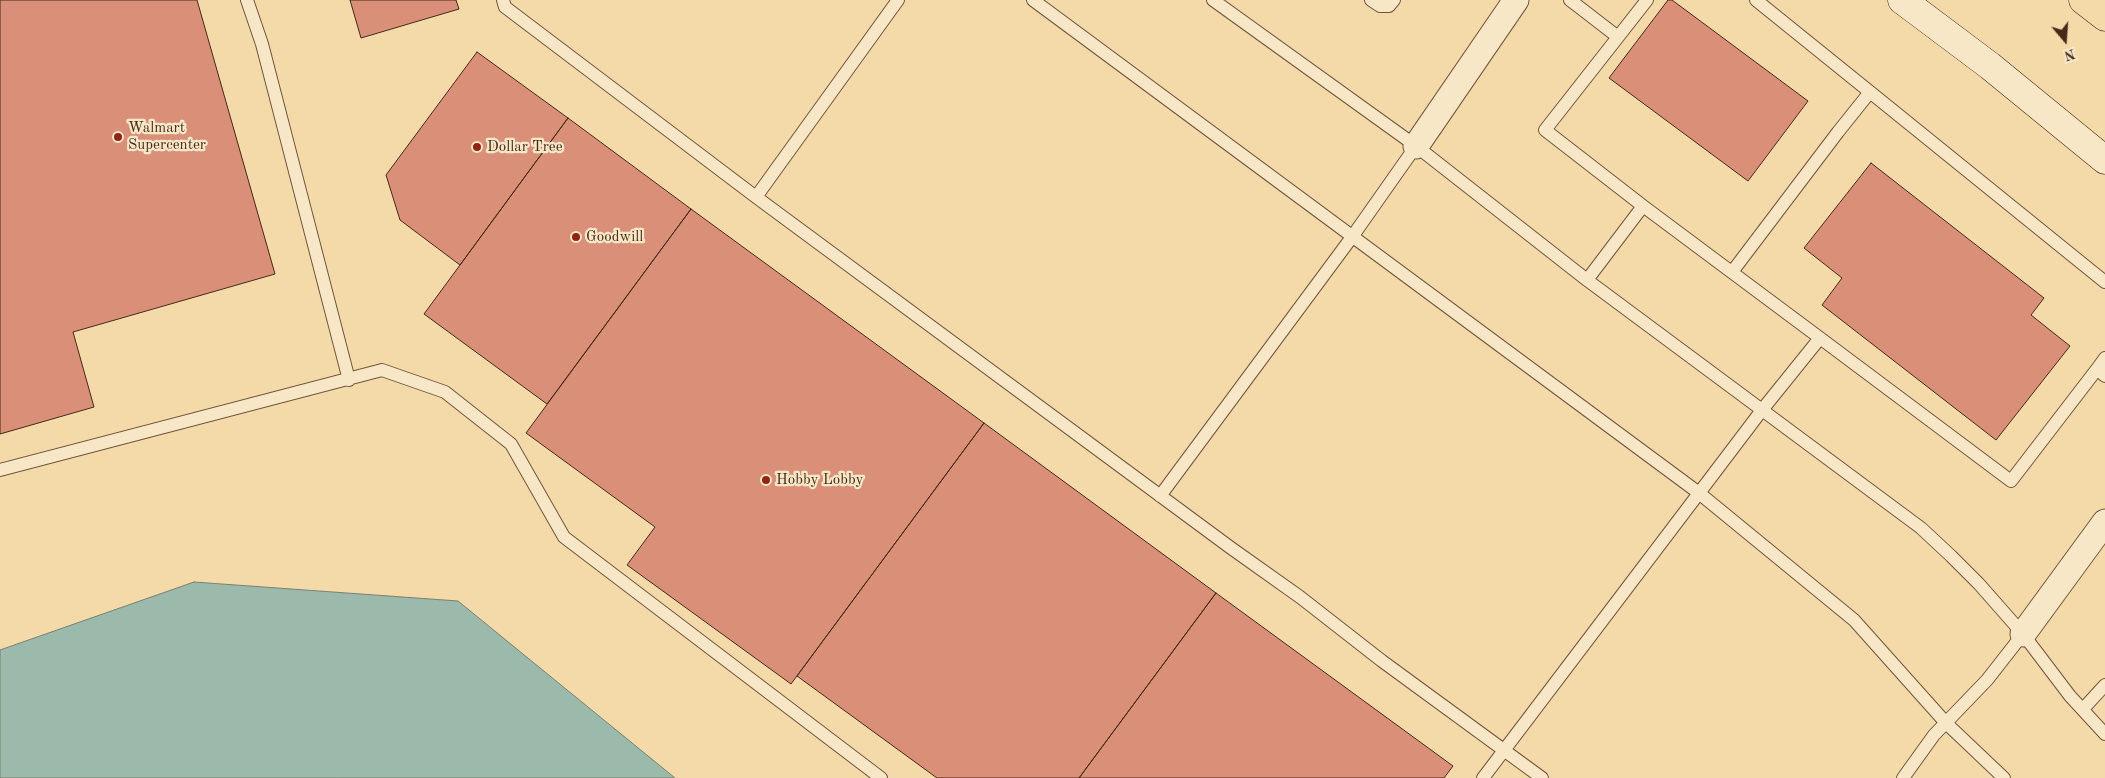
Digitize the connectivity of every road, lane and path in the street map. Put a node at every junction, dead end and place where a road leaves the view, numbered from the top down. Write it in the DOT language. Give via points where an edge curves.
graph roads {
  1 [pos="247,0"];
  2 [pos="503,0"];
  3 [pos="898,0"];
  4 [pos="1033,0"];
  5 [pos="1213,0"];
  6 [pos="1371,0"];
  7 [pos="1394,0"];
  8 [pos="1516,0"];
  9 [pos="1570,0"];
  10 [pos="1647,0"];
  11 [pos="1756,0"];
  12 [pos="1902,0"];
  13 [pos="2083,0"];
  14 [pos="1227,4"];
  15 [pos="2105,17"];
  16 [pos="1618,37"];
  17 [pos="1870,92"];
  18 [pos="1416,146"];
  19 [pos="2105,160"];
  20 [pos="756,197"];
  21 [pos="1643,206"];
  22 [pos="1352,237"];
  23 [pos="1732,272"];
  24 [pos="1587,280"];
  25 [pos="2105,282"];
  26 [pos="1820,338"];
  27 [pos="2105,358"];
  28 [pos="2101,373"];
  29 [pos="349,380"];
  30 [pos="1762,410"];
  31 [pos="0,470"];
  32 [pos="1700,493"];
  33 [pos="1160,496"];
  34 [pos="2105,522"];
  35 [pos="2023,634"];
  36 [pos="2105,685"];
  37 [pos="2083,709"];
  38 [pos="1946,723"];
  39 [pos="2105,734"];
  40 [pos="1504,750"];
  41 [pos="881,778"];
  42 [pos="1483,778"];
  43 [pos="1542,778"];
  44 [pos="1903,778"];
  45 [pos="2004,778"];
  1 -- 29 [label="lane" via="262,44"];
  2 -- 20 [label="lane" via="505,7"];
  3 -- 20 [label="lane"];
  4 -- 22 [label="lane"];
  5 -- 14 [label="lane"];
  6 -- 7 [label="lane" via="1380,6 1389,6"];
  8 -- 18 [label="street"];
  9 -- 16 [label="lane"];
  10 -- 16 [label="lane"];
  11 -- 17 [label="lane"];
  12 -- 19 [label="main road" via="1990,66"];
  13 -- 15 [label="highway"];
  14 -- 18 [label="lane"];
  16 -- 21 [label="lane" via="1544,130"];
  17 -- 23 [label="lane"];
  17 -- 25 [label="lane"];
  18 -- 22 [label="lane"];
  18 -- 24 [label="lane"];
  20 -- 33 [label="lane"];
  21 -- 23 [label="lane"];
  21 -- 24 [label="lane"];
  22 -- 32 [label="lane"];
  22 -- 33 [label="lane"];
  23 -- 26 [label="lane"];
  24 -- 30 [label="lane"];
  26 -- 28 [label="lane" via="2011,481"];
  26 -- 30 [label="lane"];
  27 -- 28 [label="lane"];
  29 -- 31 [label="lane"];
  29 -- 41 [label="lane" via="382,370 445,392 511,444 564,537"];
  30 -- 32 [label="lane"];
  30 -- 35 [label="lane" via="1920,528 1979,584"];
  32 -- 38 [label="lane" via="1854,620"];
  32 -- 40 [label="lane"];
  33 -- 40 [label="lane"];
  34 -- 35 [label="street"];
  35 -- 37 [label="lane"];
  35 -- 38 [label="lane" via="1987,680"];
  36 -- 37 [label="lane"];
  37 -- 39 [label="lane"];
  38 -- 44 [label="lane"];
  38 -- 45 [label="lane"];
  40 -- 42 [label="lane"];
  40 -- 43 [label="lane"];
}
